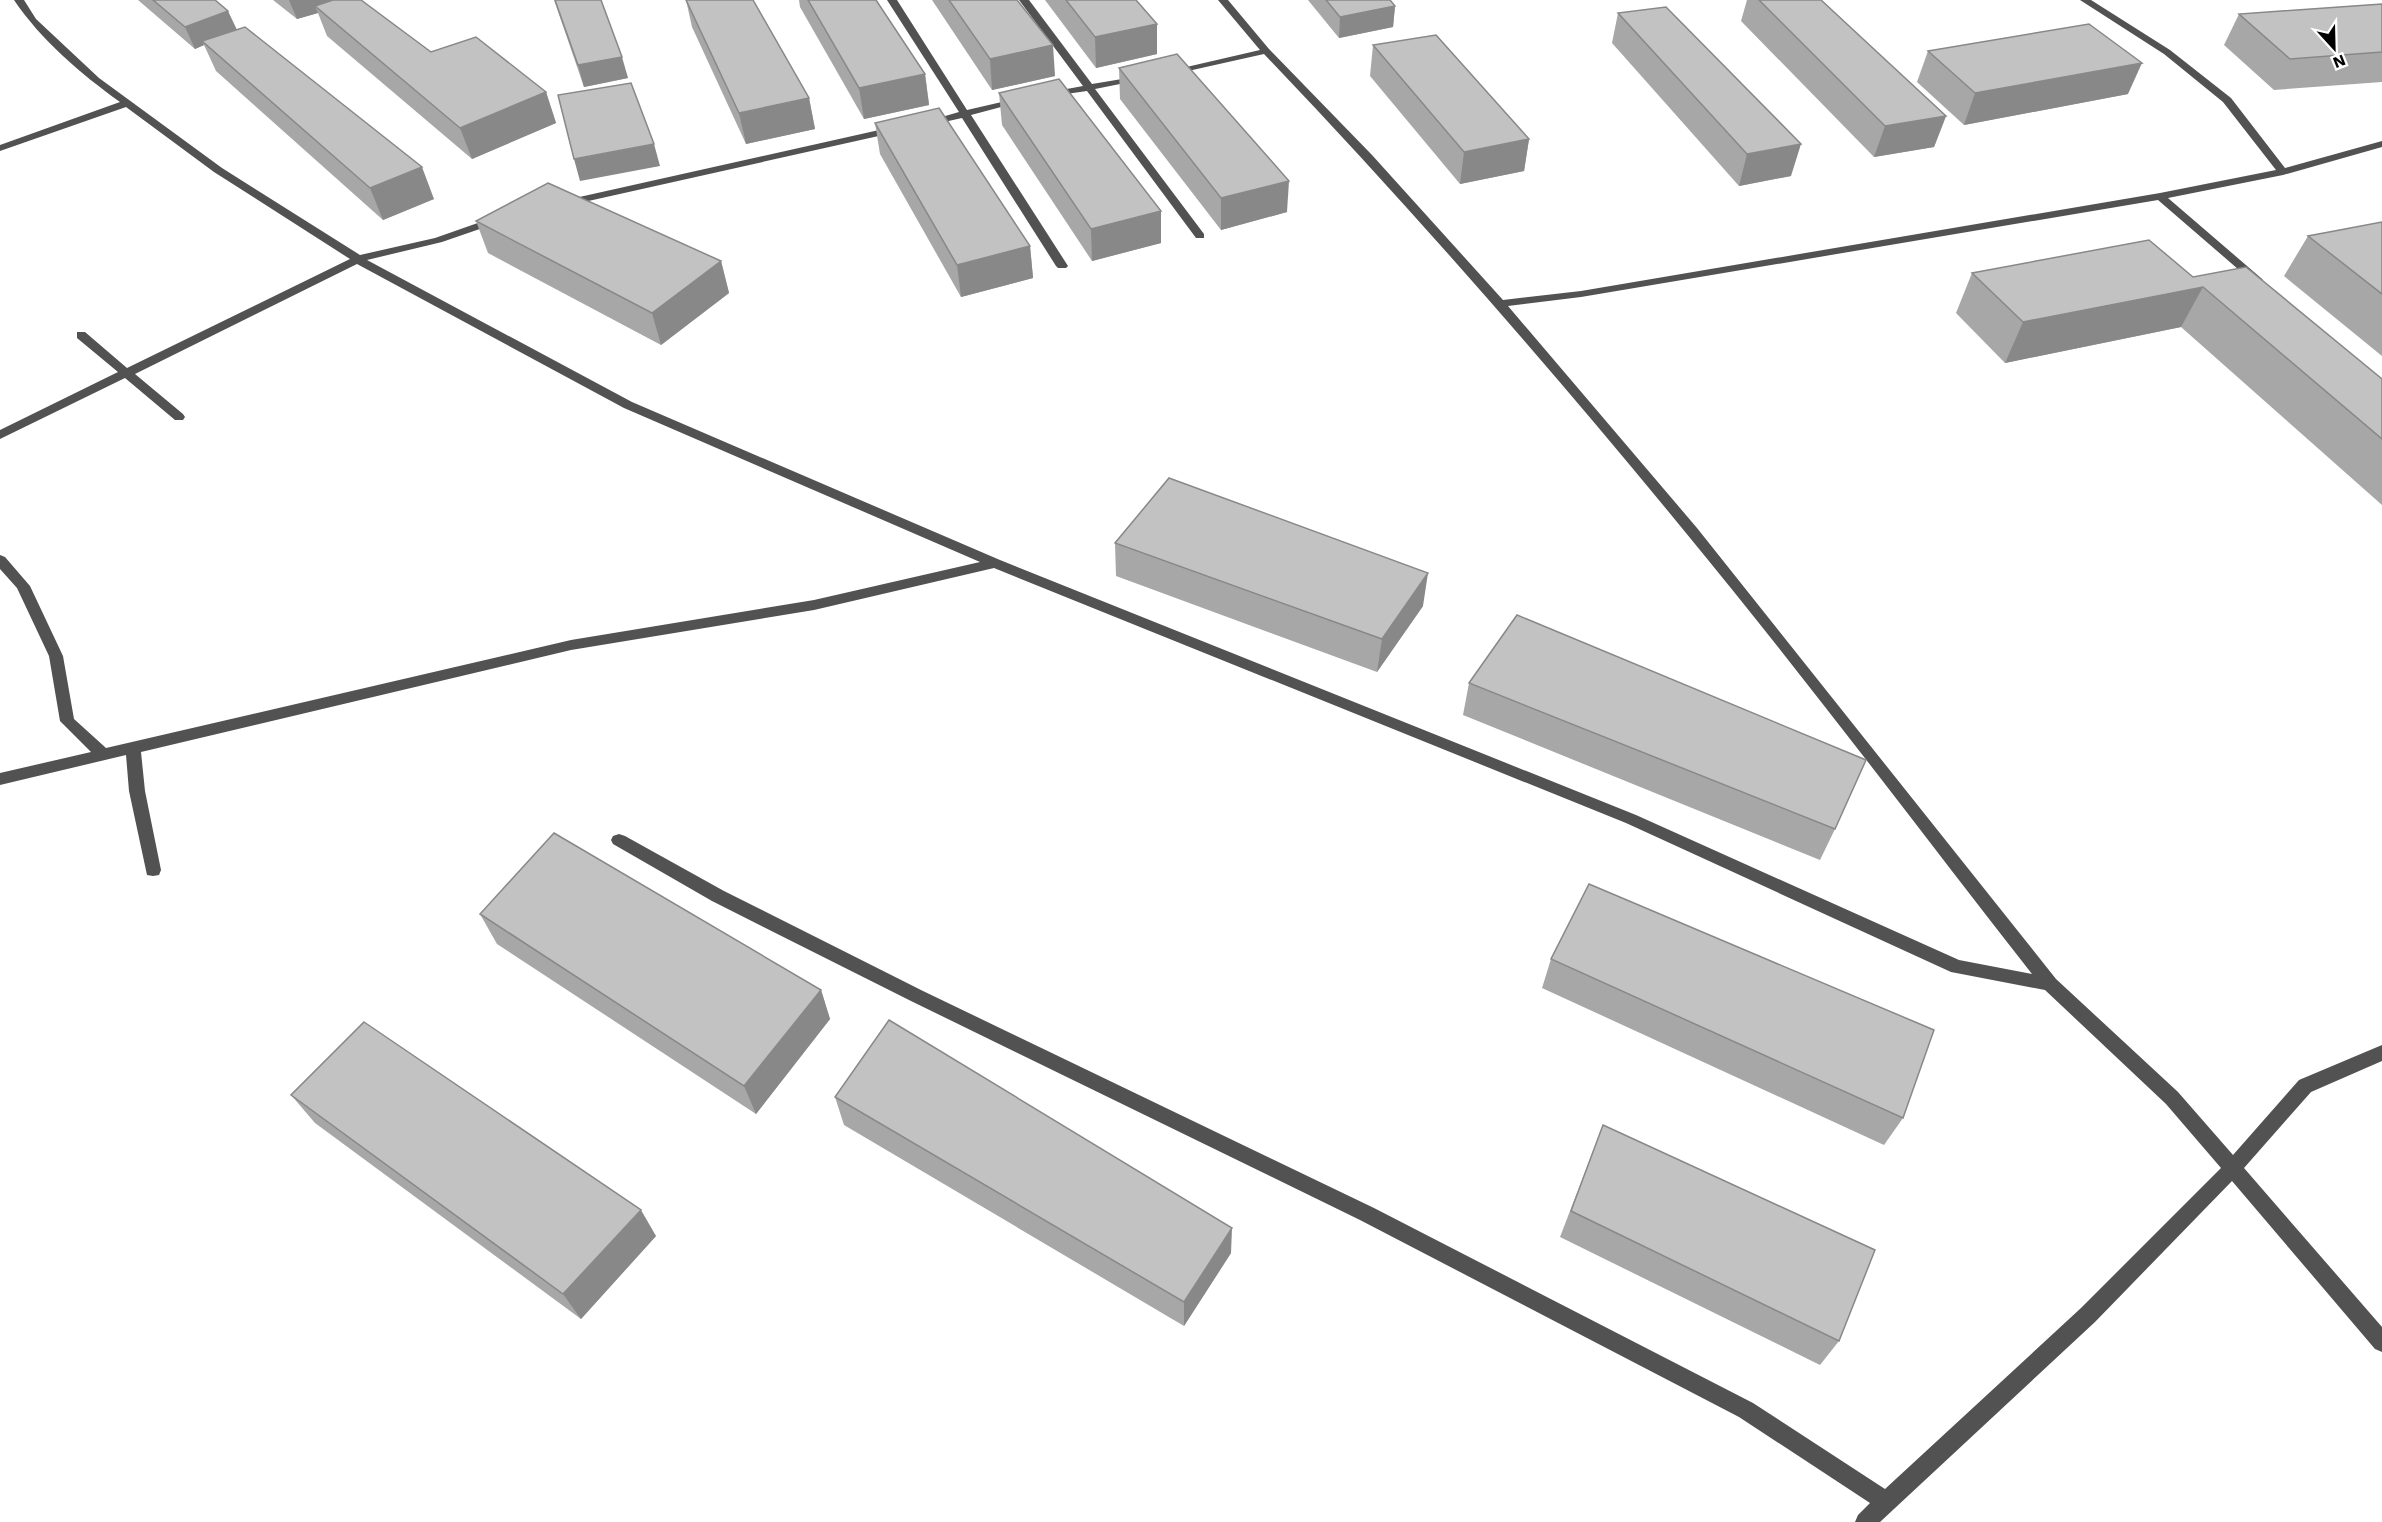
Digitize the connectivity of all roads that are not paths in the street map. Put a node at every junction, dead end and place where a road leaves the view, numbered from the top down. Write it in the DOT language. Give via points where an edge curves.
graph roads {
  1 [pos="19,0"];
  2 [pos="892,0"];
  3 [pos="1024,0"];
  4 [pos="1223,0"];
  5 [pos="2085,0"];
  6 [pos="1266,51"];
  7 [pos="1089,87"];
  8 [pos="128,104"];
  9 [pos="965,114"];
  10 [pos="2382,144"];
  11 [pos="0,148"];
  12 [pos="2283,172"];
  13 [pos="2160,196"];
  14 [pos="552,206"];
  15 [pos="507,216"];
  16 [pos="1200,236"];
  17 [pos="358,259"];
  18 [pos="1062,266"];
  19 [pos="2266,288"];
  20 [pos="1500,304"];
  21 [pos="81,335"];
  22 [pos="127,373"];
  23 [pos="179,417"];
  24 [pos="0,435"];
  25 [pos="0,560"];
  26 [pos="995,563"];
  27 [pos="133,748"];
  28 [pos="103,754"];
  29 [pos="0,779"];
  30 [pos="619,840"];
  31 [pos="153,870"];
  32 [pos="2050,984"];
  33 [pos="2382,1053"];
  34 [pos="2231,1170"];
  35 [pos="2382,1342"];
  36 [pos="1887,1502"];
  37 [pos="1865,1522"];
  1 -- 8 [label="street" via="33,21"];
  2 -- 9 [label="street"];
  3 -- 7 [label="street"];
  4 -- 6 [label="street"];
  5 -- 12 [label="street" via="2167,52 2227,100"];
  6 -- 7 [label="street"];
  6 -- 20 [label="street"];
  7 -- 9 [label="street"];
  7 -- 16 [label="street"];
  8 -- 11 [label="street"];
  8 -- 17 [label="street" via="218,170"];
  9 -- 14 [label="street"];
  9 -- 18 [label="street"];
  10 -- 12 [label="street"];
  12 -- 13 [label="street"];
  13 -- 19 [label="street"];
  13 -- 20 [label="street" via="1581,294"];
  15 -- 17 [label="street" via="438,240"];
  17 -- 22 [label="street"];
  17 -- 26 [label="street" via="628,405"];
  20 -- 32 [label="street" via="1692,531"];
  21 -- 22 [label="street"];
  22 -- 23 [label="street"];
  22 -- 24 [label="street"];
  25 -- 28 [label="street" via="23,586 56,656 67,721"];
  26 -- 27 [label="street" via="814,605 571,645"];
  26 -- 32 [label="street" via="1631,819 1958,967"];
  27 -- 28 [label="street"];
  27 -- 31 [label="street" via="137,791"];
  28 -- 29 [label="street"];
  30 -- 36 [label="street" via="728,901 1366,1214 1746,1410"];
  32 -- 34 [label="street" via="2172,1098"];
  33 -- 34 [label="street" via="2305,1086"];
  34 -- 35 [label="street"];
  34 -- 36 [label="street" via="2088,1315"];
  36 -- 37 [label="street"];
}
